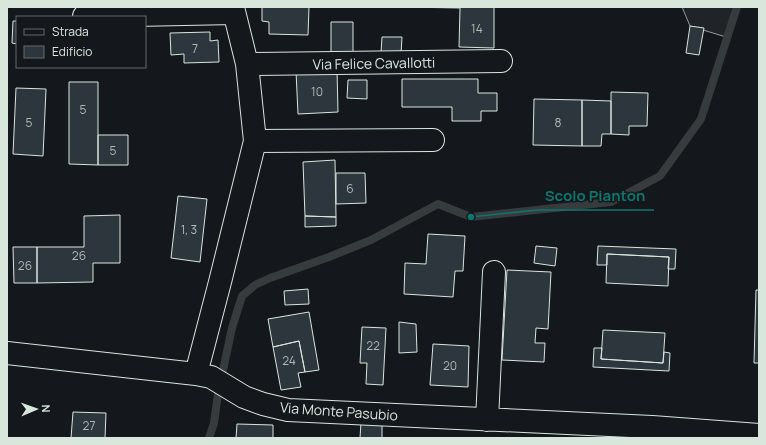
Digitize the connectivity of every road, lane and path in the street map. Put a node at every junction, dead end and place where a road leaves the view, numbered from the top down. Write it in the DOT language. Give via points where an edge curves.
graph roads {
  1 [pos="233,10"];
  2 [pos="84,16"];
  3 [pos="501,61"];
  4 [pos="247,64"];
  5 [pos="433,140"];
  6 [pos="255,141"];
  7 [pos="494,272"];
  8 [pos="7,354"];
  9 [pos="203,375"];
  10 [pos="487,420"];
  11 [pos="588,431"];
  12 [pos="647,432"];
  13 [pos="759,434"];
  1 -- 2 [label="street"];
  1 -- 4 [label="street"];
  3 -- 4 [label="street, Via Felice Cavallotti"];
  4 -- 6 [label="street"];
  5 -- 6 [label="street"];
  6 -- 9 [label="street" via="220,282"];
  7 -- 10 [label="street"];
  8 -- 9 [label="street, Via Monte Pasubio"];
  9 -- 10 [label="street, Via Monte Pasubio" via="244,397 288,410"];
  10 -- 11 [label="street, Via Monte Pasubio"];
  11 -- 12 [label="street, Via Monte Pasubio"];
  12 -- 13 [label="street, Via Monte Pasubio"];
}
